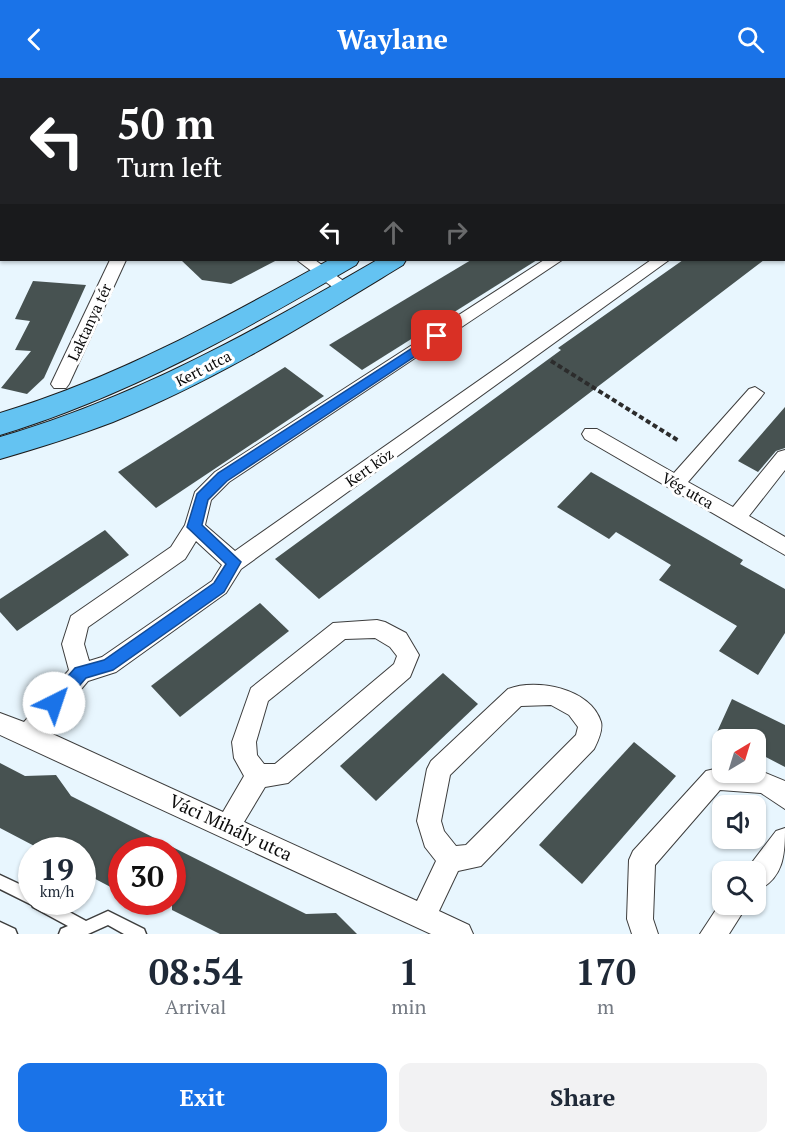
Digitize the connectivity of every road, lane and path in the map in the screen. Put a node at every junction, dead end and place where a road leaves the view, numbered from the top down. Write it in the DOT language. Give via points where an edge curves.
graph roads {
  1 [pos="118,261"];
  2 [pos="388,261"];
  3 [pos="552,261"];
  4 [pos="660,261"];
  5 [pos="330,270"];
  6 [pos="533,350"];
  7 [pos="60,384"];
  8 [pos="755,393"];
  9 [pos="0,424"];
  10 [pos="591,434"];
  11 [pos="679,441"];
  12 [pos="0,448"];
  13 [pos="785,457"];
  14 [pos="676,483"];
  15 [pos="736,518"];
  16 [pos="194,527"];
  17 [pos="785,547"];
  18 [pos="234,562"];
  19 [pos="81,673"];
  20 [pos="0,724"];
  21 [pos="28,734"];
  22 [pos="258,776"];
  23 [pos="785,797"];
  24 [pos="228,826"];
  25 [pos="785,840"];
  26 [pos="450,859"];
  27 [pos="766,865"];
  28 [pos="0,882"];
  29 [pos="18,891"];
  30 [pos="62,915"];
  31 [pos="727,915"];
  32 [pos="423,917"];
  33 [pos="85,928"];
  34 [pos="0,929"];
  35 [pos="10,934"];
  36 [pos="66,934"];
  37 [pos="139,934"];
  38 [pos="460,934"];
  39 [pos="645,934"];
  40 [pos="712,934"];
  1 -- 7 [label="street, Laktanya tér"];
  2 -- 5 [label="main road, Kert utca"];
  3 -- 16 [label="street" via="222,477 201,497"];
  4 -- 6 [label="street, Kert köz"];
  5 -- 9 [label="main road, Kert utca" via="167,358 78,400"];
  5 -- 12 [label="main road, Kert utca" via="197,373 93,418"];
  6 -- 11 [label="path"];
  6 -- 18 [label="street, Kert köz"];
  8 -- 14 [label="street"];
  10 -- 14 [label="street, Vég utca"];
  13 -- 15 [label="street"];
  14 -- 15 [label="street, Vég utca"];
  15 -- 17 [label="street, Vég utca"];
  16 -- 18 [label="street"];
  16 -- 19 [label="street" via="178,553 79,622 73,644"];
  18 -- 19 [label="street, Kert köz" via="219,587 108,665"];
  19 -- 21 [label="street"];
  20 -- 21 [label="street, Váci Mihály utca"];
  21 -- 24 [label="street, Váci Mihály utca"];
  22 -- 22 [label="street" via="280,775 402,670 408,655 398,640 377,629 341,630 259,695 244,742 246,758"];
  22 -- 24 [label="street"];
  23 -- 39 [label="street" via="753,778 714,779 642,860 640,919"];
  24 -- 32 [label="street, Váci Mihály utca"];
  25 -- 27 [label="street"];
  26 -- 26 [label="street" via="472,857 586,741 590,724 577,708 554,695 516,696 439,769 429,821 434,838"];
  26 -- 32 [label="street"];
  28 -- 29 [label="lane"];
  30 -- 33 [label="lane"];
  31 -- 40 [label="street"];
  32 -- 38 [label="street, Váci Mihály utca"];
  33 -- 36 [label="lane"];
  33 -- 37 [label="lane" via="108,918"];
  34 -- 35 [label="lane"];
}
